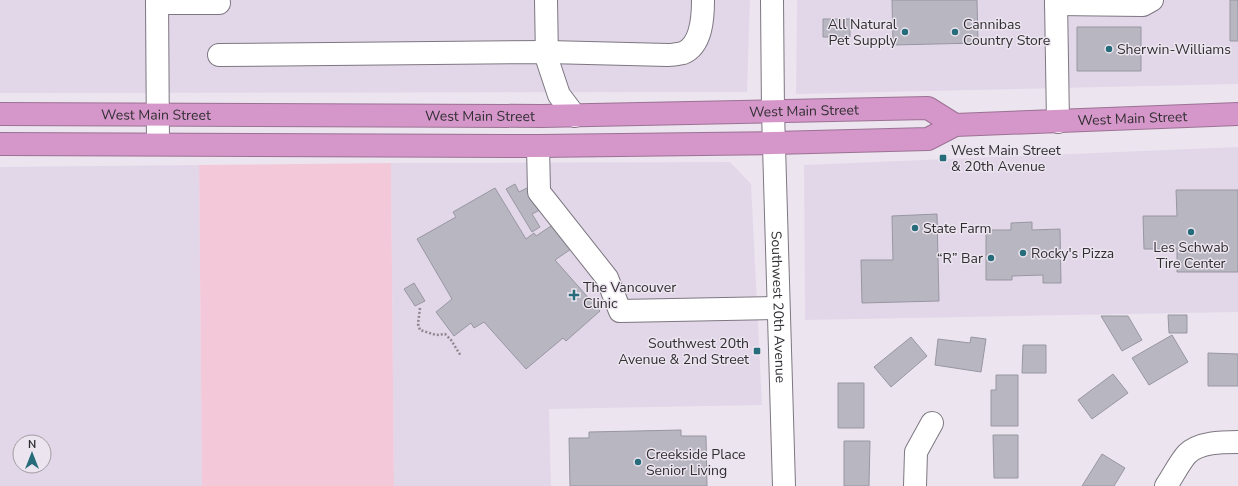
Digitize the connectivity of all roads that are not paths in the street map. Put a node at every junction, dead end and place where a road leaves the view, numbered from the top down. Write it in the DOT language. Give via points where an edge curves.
graph roads {
  1 [pos="546,0"];
  2 [pos="703,0"];
  3 [pos="772,0"];
  4 [pos="1152,0"];
  5 [pos="157,1"];
  6 [pos="1056,2"];
  7 [pos="219,3"];
  8 [pos="548,52"];
  9 [pos="219,55"];
  10 [pos="158,113"];
  11 [pos="0,114"];
  12 [pos="1238,114"];
  13 [pos="575,116"];
  14 [pos="1058,122"];
  15 [pos="955,125"];
  16 [pos="773,127"];
  17 [pos="0,144"];
  18 [pos="158,144"];
  19 [pos="538,146"];
  20 [pos="778,308"];
  21 [pos="932,423"];
  22 [pos="1238,442"];
  23 [pos="784,486"];
  24 [pos="915,486"];
  25 [pos="1166,486"];
  1 -- 8 [label="street"];
  2 -- 8 [label="street" via="704,17 700,30 695,42 684,52 668,55"];
  3 -- 16 [label="street, Southwest 20th Avenue"];
  4 -- 6 [label="street" via="1143,5"];
  5 -- 7 [label="street"];
  5 -- 10 [label="street"];
  6 -- 14 [label="street"];
  8 -- 9 [label="street"];
  8 -- 13 [label="street" via="547,59 559,95"];
  10 -- 11 [label="highway, West Main Street"];
  10 -- 13 [label="highway, West Main Street"];
  10 -- 18 [label="street"];
  12 -- 14 [label="highway, West Main Street"];
  13 -- 16 [label="highway, West Main Street"];
  14 -- 15 [label="highway, West Main Street"];
  15 -- 16 [label="highway, West Main Street" via="928,139"];
  15 -- 16 [label="highway, West Main Street" via="928,108"];
  16 -- 19 [label="highway, West Main Street"];
  16 -- 20 [label="street, Southwest 20th Avenue"];
  17 -- 18 [label="highway, West Main Street"];
  18 -- 19 [label="highway, West Main Street"];
  19 -- 20 [label="street" via="539,192 607,278 620,311"];
  20 -- 23 [label="street, Southwest 20th Avenue"];
  21 -- 24 [label="street" via="916,452"];
  22 -- 25 [label="street" via="1219,442 1185,450"];
}
